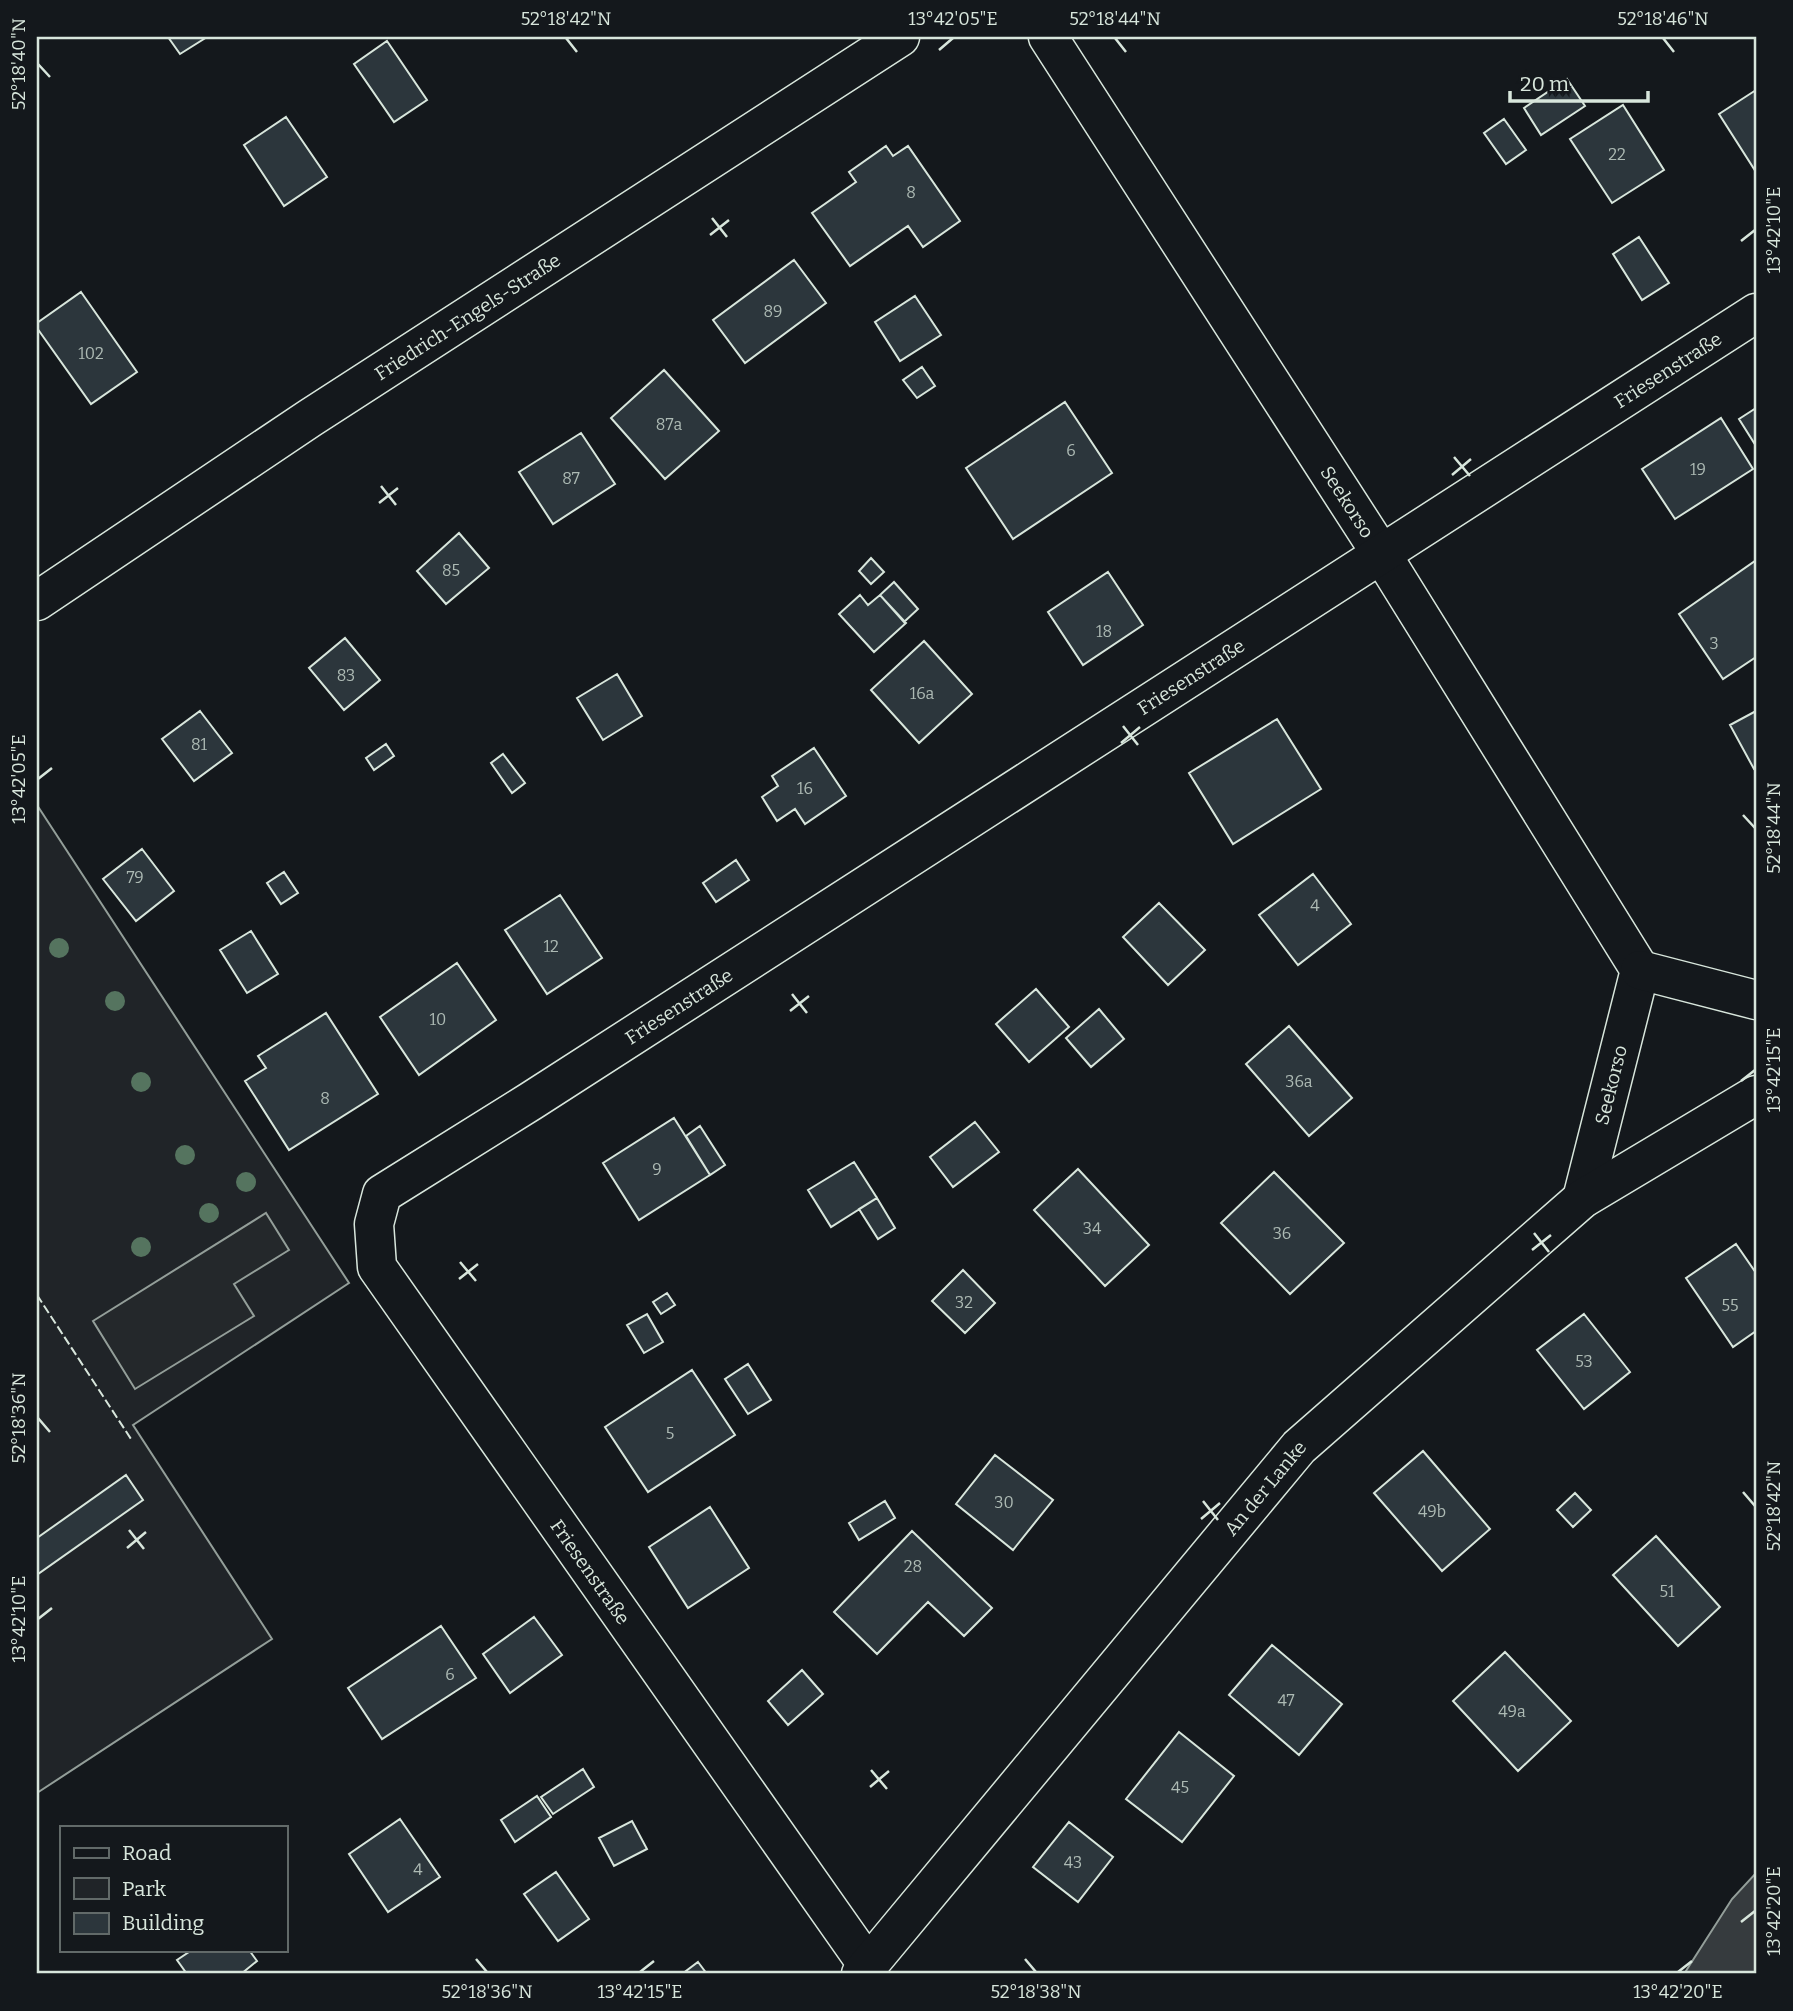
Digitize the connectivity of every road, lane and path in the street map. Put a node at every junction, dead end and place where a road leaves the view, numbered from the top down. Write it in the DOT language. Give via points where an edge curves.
graph roads {
  1 [pos="900,37"];
  2 [pos="1048,37"];
  3 [pos="1756,313"];
  4 [pos="1382,555"];
  5 [pos="37,601"];
  6 [pos="1640,970"];
  7 [pos="1756,1000"];
  8 [pos="1756,1095"];
  9 [pos="1583,1199"];
  10 [pos="865,1970"];
  1 -- 5 [label="street, Friedrich-Engels-Straße" via="310,418"];
  2 -- 4 [label="street, Seekorso"];
  3 -- 4 [label="street, Friesenstraße"];
  4 -- 6 [label="street, Seekorso"];
  4 -- 10 [label="street, Friesenstraße" via="382,1194 374,1224 377,1266"];
  6 -- 7 [label="street"];
  6 -- 9 [label="street, Seekorso"];
  8 -- 9 [label="street, An der Lanke"];
  9 -- 10 [label="street, An der Lanke" via="1298,1447"];
}
